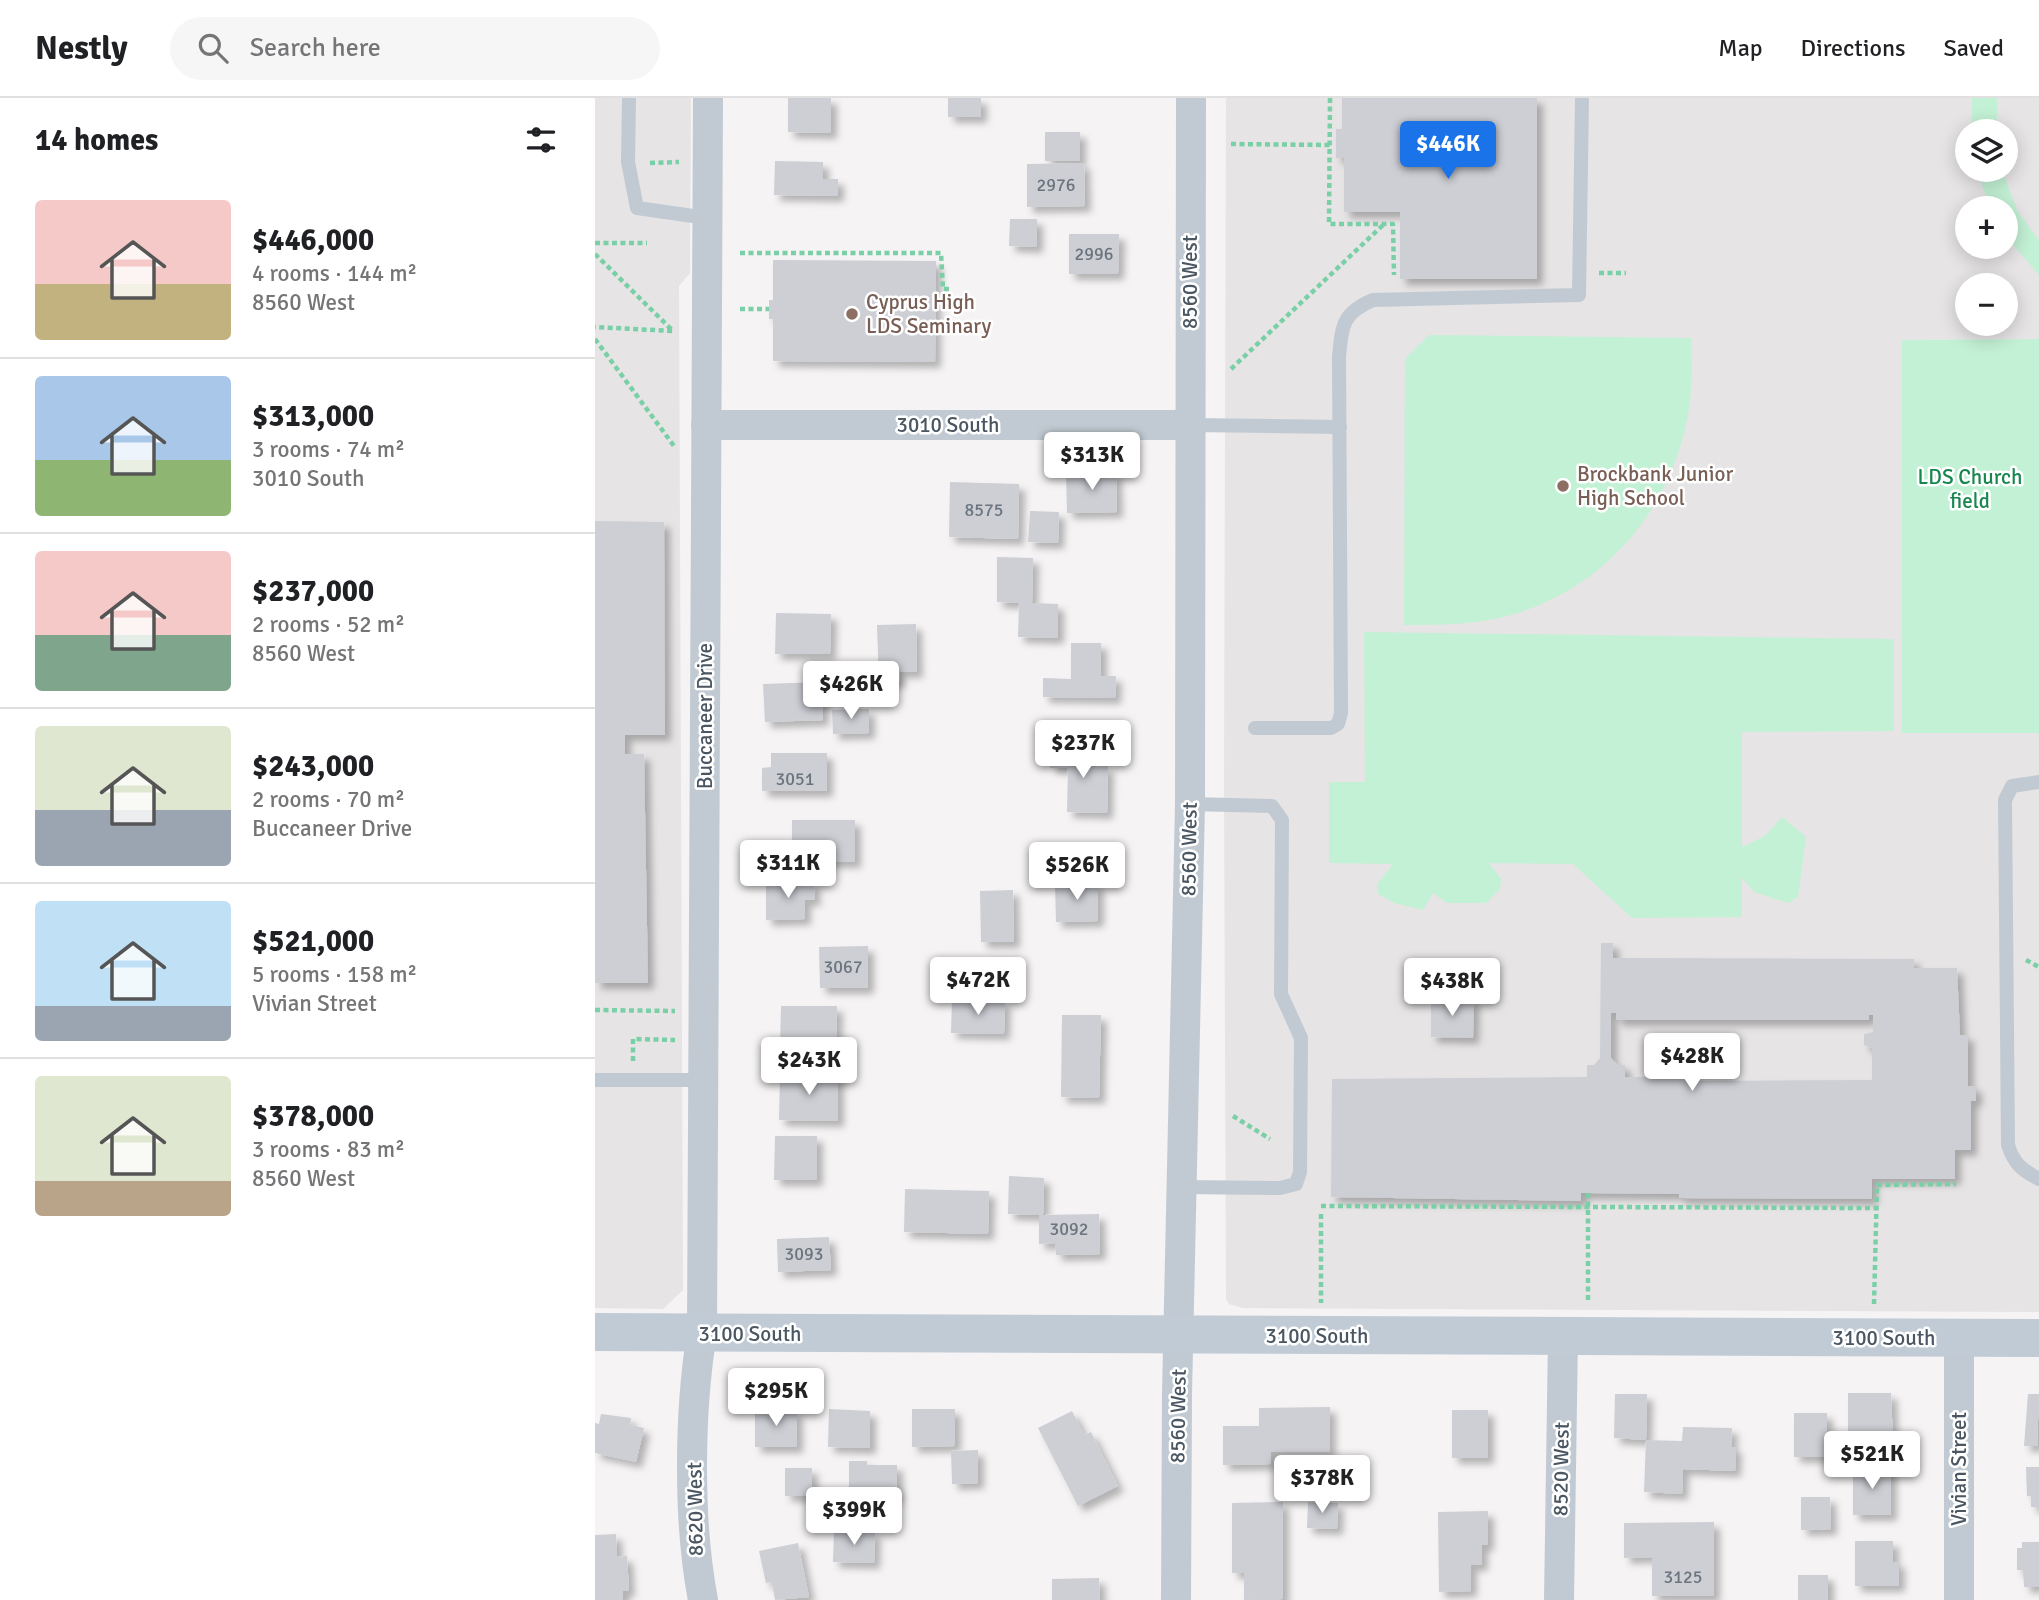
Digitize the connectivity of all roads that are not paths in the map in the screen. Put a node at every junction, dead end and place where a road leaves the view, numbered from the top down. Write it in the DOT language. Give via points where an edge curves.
graph roads {
  1 [pos="629,98"];
  2 [pos="708,98"];
  3 [pos="1191,98"];
  4 [pos="1582,98"];
  5 [pos="707,218"];
  6 [pos="706,425"];
  7 [pos="1190,425"];
  8 [pos="1340,427"];
  9 [pos="1255,728"];
  10 [pos="2039,782"];
  11 [pos="1190,804"];
  12 [pos="595,1080"];
  13 [pos="703,1080"];
  14 [pos="2039,1179"];
  15 [pos="1183,1187"];
  16 [pos="595,1332"];
  17 [pos="702,1334"];
  18 [pos="1180,1335"];
  19 [pos="1563,1337"];
  20 [pos="1959,1338"];
  21 [pos="2039,1338"];
  22 [pos="703,1600"];
  23 [pos="1177,1600"];
  24 [pos="1559,1600"];
  25 [pos="1959,1600"];
  1 -- 5 [label="lane" via="628,162 637,208"];
  2 -- 5 [label="street, Buccaneer Drive"];
  3 -- 7 [label="street, 8560 West"];
  4 -- 8 [label="lane" via="1579,295 1373,300 1354,308 1342,327"];
  5 -- 6 [label="street, Buccaneer Drive"];
  6 -- 7 [label="street, 3010 South"];
  6 -- 13 [label="street, Buccaneer Drive"];
  7 -- 8 [label="lane"];
  7 -- 11 [label="street, 8560 West"];
  8 -- 9 [label="lane" via="1342,690 1338,724 1331,728"];
  10 -- 14 [label="lane" via="2012,786 2005,800 2008,1145 2020,1169"];
  11 -- 15 [label="street, 8560 West"];
  11 -- 15 [label="lane" via="1272,806 1282,820 1281,994 1301,1038 1300,1172 1296,1184 1280,1188"];
  12 -- 13 [label="lane"];
  13 -- 17 [label="street, Buccaneer Drive"];
  15 -- 18 [label="street, 8560 West"];
  16 -- 17 [label="street, 3100 South"];
  17 -- 18 [label="street, 3100 South"];
  17 -- 22 [label="street, 8620 West" via="694,1401 694,1556"];
  18 -- 19 [label="street, 3100 South"];
  18 -- 23 [label="street, 8560 West"];
  19 -- 20 [label="street, 3100 South"];
  19 -- 24 [label="street, 8520 West"];
  20 -- 21 [label="street, 3100 South"];
  20 -- 25 [label="street, Vivian Street"];
}
